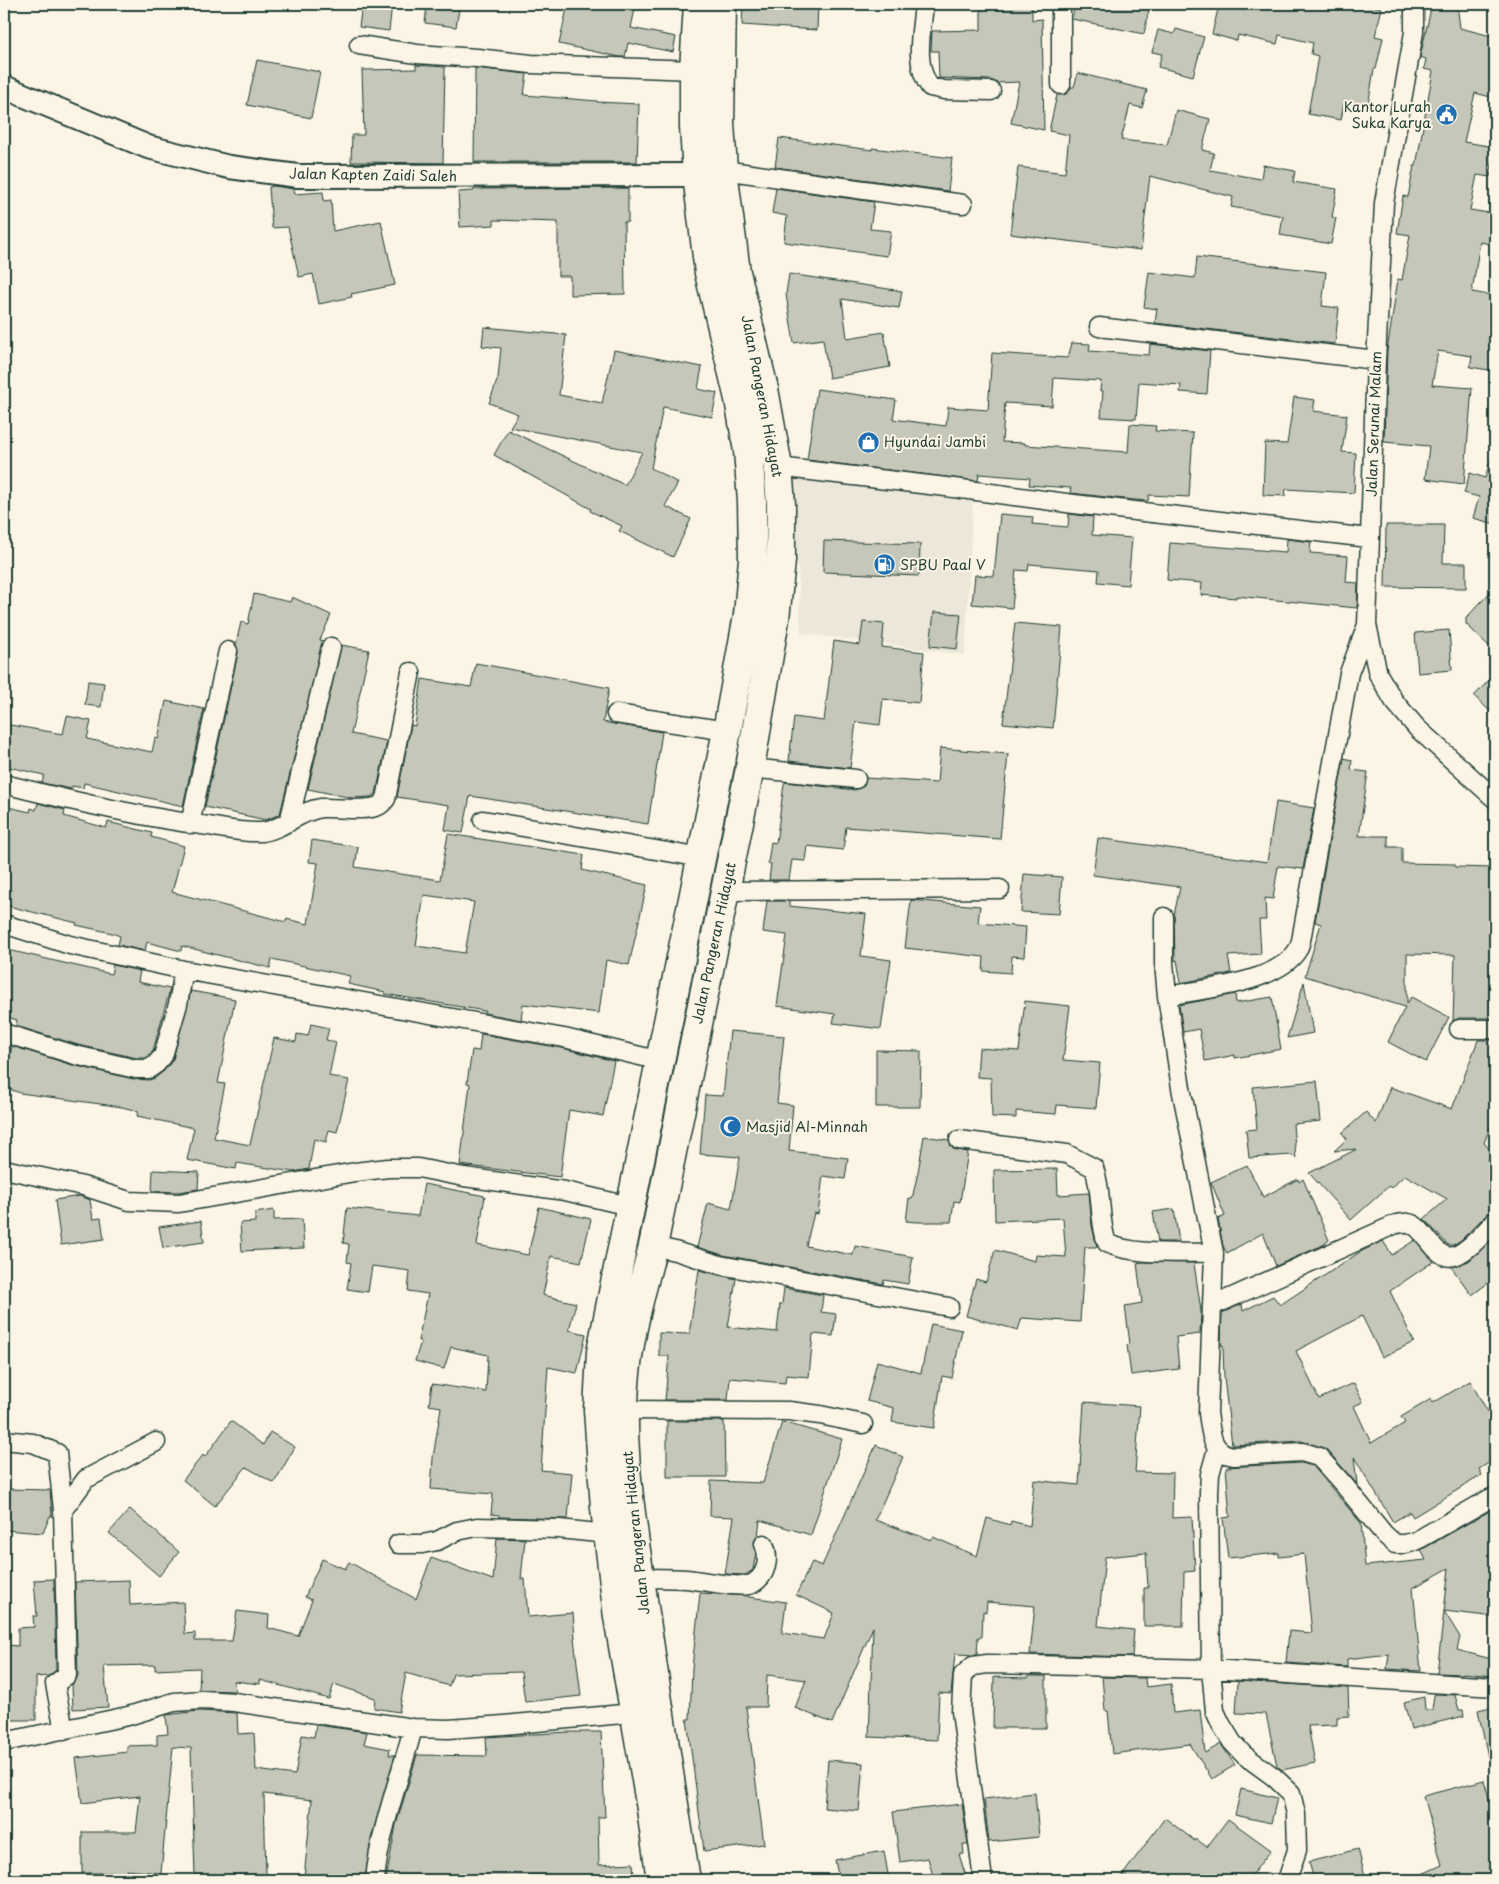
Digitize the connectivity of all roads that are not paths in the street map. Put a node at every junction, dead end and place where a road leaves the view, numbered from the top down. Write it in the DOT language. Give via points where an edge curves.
graph roads {
  1 [pos="698,4"];
  2 [pos="722,4"];
  3 [pos="924,4"];
  4 [pos="1061,4"];
  5 [pos="1414,4"];
  6 [pos="359,45"];
  7 [pos="694,70"];
  8 [pos="1061,86"];
  9 [pos="4,87"];
  10 [pos="991,91"];
  11 [pos="710,172"];
  12 [pos="963,204"];
  13 [pos="1099,327"];
  14 [pos="1376,360"];
  15 [pos="778,467"];
  16 [pos="752,501"];
  17 [pos="781,504"];
  18 [pos="1369,538"];
  19 [pos="761,617"];
  20 [pos="1367,625"];
  21 [pos="331,647"];
  22 [pos="228,650"];
  23 [pos="411,672"];
  24 [pos="616,714"];
  25 [pos="726,731"];
  26 [pos="750,768"];
  27 [pos="856,779"];
  28 [pos="4,784"];
  29 [pos="1495,800"];
  30 [pos="483,820"];
  31 [pos="289,822"];
  32 [pos="190,824"];
  33 [pos="702,858"];
  34 [pos="1000,889"];
  35 [pos="724,891"];
  36 [pos="1164,917"];
  37 [pos="4,924"];
  38 [pos="184,970"];
  39 [pos="1167,996"];
  40 [pos="1495,1029"];
  41 [pos="1459,1030"];
  42 [pos="4,1033"];
  43 [pos="661,1061"];
  44 [pos="688,1068"];
  45 [pos="959,1140"];
  46 [pos="4,1169"];
  47 [pos="629,1206"];
  48 [pos="1495,1221"];
  49 [pos="653,1246"];
  50 [pos="1214,1253"];
  51 [pos="1212,1306"];
  52 [pos="949,1307"];
  53 [pos="625,1410"];
  54 [pos="862,1424"];
  55 [pos="4,1440"];
  56 [pos="156,1442"];
  57 [pos="1217,1449"];
  58 [pos="1495,1497"];
  59 [pos="63,1510"];
  60 [pos="608,1534"];
  61 [pos="398,1544"];
  62 [pos="764,1544"];
  63 [pos="640,1578"];
  64 [pos="1211,1669"];
  65 [pos="1495,1687"];
  66 [pos="647,1711"];
  67 [pos="413,1728"];
  68 [pos="64,1730"];
  69 [pos="4,1742"];
  70 [pos="374,1880"];
  71 [pos="661,1880"];
  72 [pos="686,1880"];
  73 [pos="983,1880"];
  74 [pos="1287,1880"];
  1 -- 7 [label="highway, Jalan Pangeran Hidayat"];
  2 -- 11 [label="highway, Jalan Pangeran Hidayat" via="720,123"];
  3 -- 10 [label="street" via="920,54 924,79 930,87"];
  4 -- 8 [label="street"];
  5 -- 14 [label="street, Jalan Serunai Malam" via="1414,32 1384,203"];
  6 -- 7 [label="street" via="417,54 531,64"];
  7 -- 11 [label="highway, Jalan Pangeran Hidayat" via="694,127"];
  9 -- 11 [label="street, Jalan Kapten Zaidi Saleh" via="148,147 229,167 298,176"];
  11 -- 12 [label="street"];
  11 -- 15 [label="highway, Jalan Pangeran Hidayat" via="764,389"];
  11 -- 16 [label="highway, Jalan Pangeran Hidayat" via="709,273 739,399"];
  13 -- 14 [label="street"];
  14 -- 18 [label="street, Jalan Serunai Malam"];
  15 -- 17 [label="highway, Jalan Pangeran Hidayat"];
  15 -- 18 [label="street"];
  16 -- 17 [label="highway"];
  16 -- 19 [label="highway, Jalan Pangeran Hidayat" via="753,559"];
  17 -- 19 [label="highway, Jalan Pangeran Hidayat" via="781,561"];
  18 -- 20 [label="street, Jalan Serunai Malam"];
  19 -- 25 [label="highway, Jalan Pangeran Hidayat"];
  19 -- 26 [label="highway, Jalan Pangeran Hidayat"];
  20 -- 29 [label="street, Jalan Serunai Malam" via="1378,674 1394,701 1417,728"];
  20 -- 39 [label="street" via="1349,673 1298,950 1274,970 1243,982"];
  21 -- 31 [label="street"];
  22 -- 32 [label="street"];
  23 -- 31 [label="street" via="386,799 380,806 372,808 316,809"];
  24 -- 25 [label="street"];
  25 -- 33 [label="highway, Jalan Pangeran Hidayat"];
  26 -- 27 [label="street"];
  26 -- 35 [label="highway, Jalan Pangeran Hidayat"];
  28 -- 32 [label="street"];
  30 -- 33 [label="street"];
  31 -- 32 [label="street" via="260,832"];
  33 -- 43 [label="highway, Jalan Pangeran Hidayat"];
  34 -- 35 [label="street"];
  35 -- 44 [label="highway, Jalan Pangeran Hidayat"];
  36 -- 39 [label="street"];
  37 -- 38 [label="street" via="70,945"];
  38 -- 42 [label="street" via="163,1056 149,1068 136,1069 75,1055"];
  38 -- 43 [label="street" via="564,1038"];
  39 -- 50 [label="street" via="1181,1088"];
  40 -- 41 [label="street"];
  43 -- 44 [label="highway"];
  43 -- 47 [label="highway, Jalan Pangeran Hidayat"];
  44 -- 49 [label="highway, Jalan Pangeran Hidayat"];
  45 -- 50 [label="street" via="1067,1154 1094,1168 1099,1181 1103,1232 1107,1243 1116,1248"];
  46 -- 47 [label="street" via="83,1186 129,1200 179,1203 355,1172 418,1168 565,1191"];
  47 -- 60 [label="highway, Jalan Pangeran Hidayat" via="601,1352 598,1410"];
  48 -- 51 [label="street" via="1465,1250 1450,1257 1439,1252 1414,1225 1407,1222 1396,1224"];
  49 -- 52 [label="street" via="720,1265"];
  49 -- 53 [label="highway, Jalan Pangeran Hidayat" via="627,1364"];
  50 -- 51 [label="street"];
  51 -- 57 [label="street" via="1208,1413 1211,1436"];
  53 -- 54 [label="street" via="789,1411"];
  53 -- 63 [label="highway, Jalan Pangeran Hidayat" via="626,1454"];
  55 -- 59 [label="street" via="34,1443 57,1452"];
  56 -- 59 [label="street" via="86,1479"];
  57 -- 58 [label="street" via="1224,1455 1234,1456 1302,1452 1319,1457 1395,1544 1416,1541"];
  57 -- 64 [label="street" via="1208,1492"];
  59 -- 68 [label="street" via="67,1675 55,1684"];
  60 -- 61 [label="street" via="476,1527 438,1541"];
  60 -- 66 [label="highway, Jalan Pangeran Hidayat" via="618,1617"];
  62 -- 63 [label="street" via="768,1564 752,1584"];
  63 -- 66 [label="highway, Jalan Pangeran Hidayat"];
  64 -- 65 [label="street"];
  64 -- 73 [label="street" via="973,1666 964,1675 961,1711"];
  64 -- 74 [label="street" via="1215,1710 1232,1742 1291,1793 1296,1814 1297,1850"];
  66 -- 67 [label="street" via="448,1729"];
  66 -- 71 [label="highway, Jalan Pangeran Hidayat"];
  66 -- 72 [label="highway, Jalan Pangeran Hidayat"];
  67 -- 68 [label="street" via="203,1700 174,1702"];
  67 -- 70 [label="street" via="386,1818"];
  68 -- 69 [label="street"];
}
